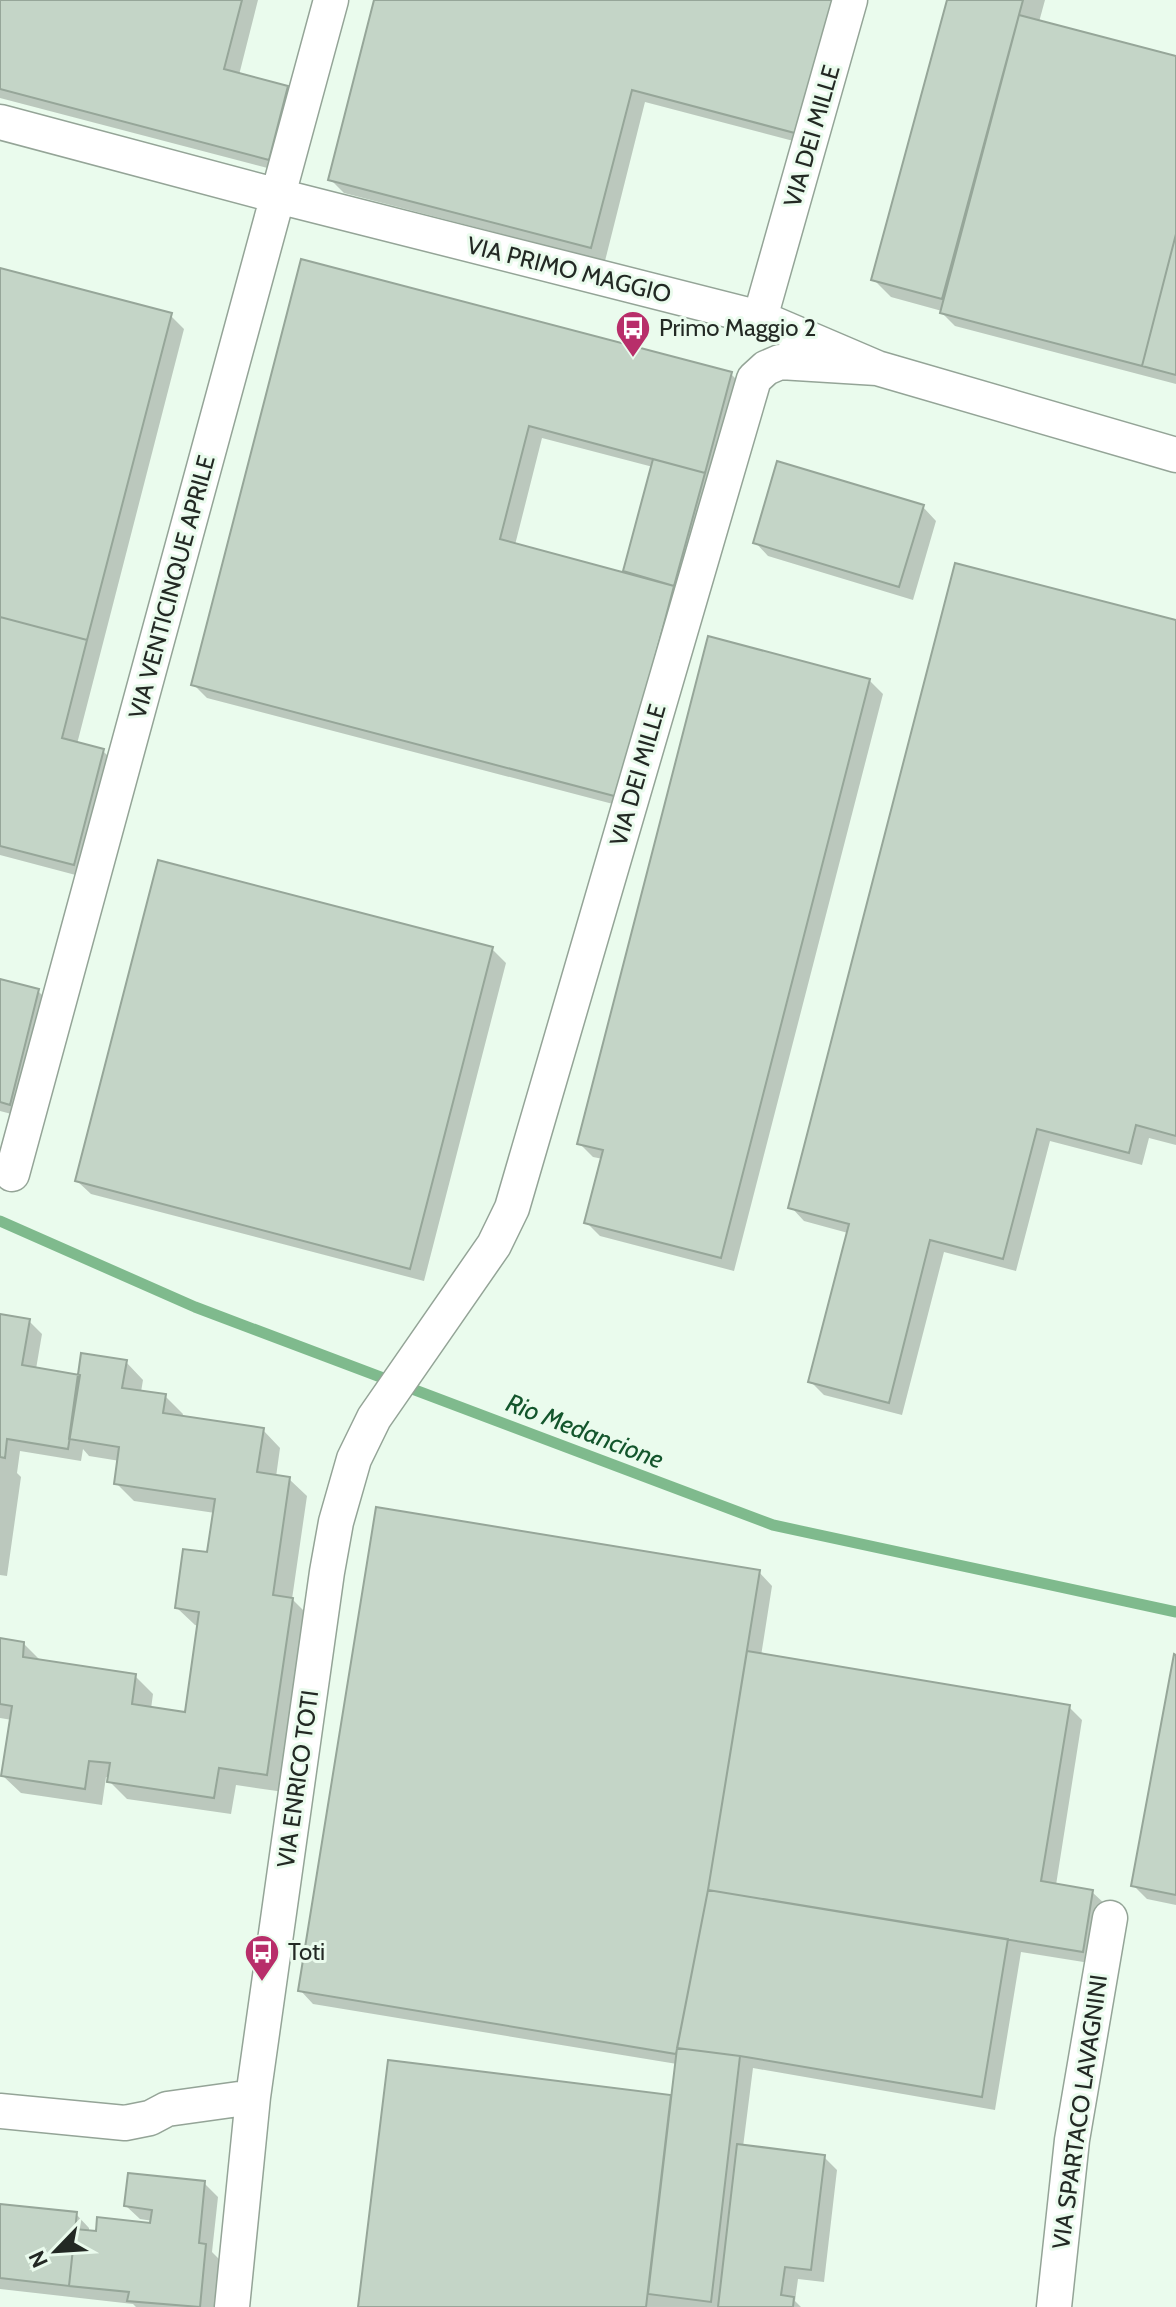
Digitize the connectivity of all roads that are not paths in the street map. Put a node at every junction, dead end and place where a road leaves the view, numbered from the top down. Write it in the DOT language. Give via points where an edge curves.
graph roads {
  1 [pos="331,0"];
  2 [pos="850,0"];
  3 [pos="0,122"];
  4 [pos="278,196"];
  5 [pos="760,318"];
  6 [pos="877,368"];
  7 [pos="1176,455"];
  8 [pos="12,1174"];
  9 [pos="467,1287"];
  10 [pos="1110,1918"];
  11 [pos="253,2097"];
  12 [pos="0,2111"];
  13 [pos="232,2307"];
  14 [pos="1054,2307"];
  1 -- 4 [label="street, VIA VENTICINQUE APRILE"];
  2 -- 5 [label="street, VIA DEI MILLE"];
  3 -- 4 [label="street, VIA PRIMO MAGGIO"];
  4 -- 5 [label="street, VIA PRIMO MAGGIO"];
  4 -- 8 [label="street, VIA VENTICINQUE APRILE"];
  5 -- 6 [label="street, VIA PRIMO MAGGIO"];
  6 -- 7 [label="street, VIA PRIMO MAGGIO"];
  6 -- 9 [label="street, VIA DEI MILLE" via="780,362 754,379 512,1208"];
  9 -- 11 [label="street, VIA ENRICO TOTI" via="374,1418 354,1459 336,1522"];
  10 -- 14 [label="street, VIA SPARTACO LAVAGNINI" via="1072,2140"];
  11 -- 12 [label="street" via="167,2109 125,2123"];
  11 -- 13 [label="street, VIA ENRICO TOTI"];
}
